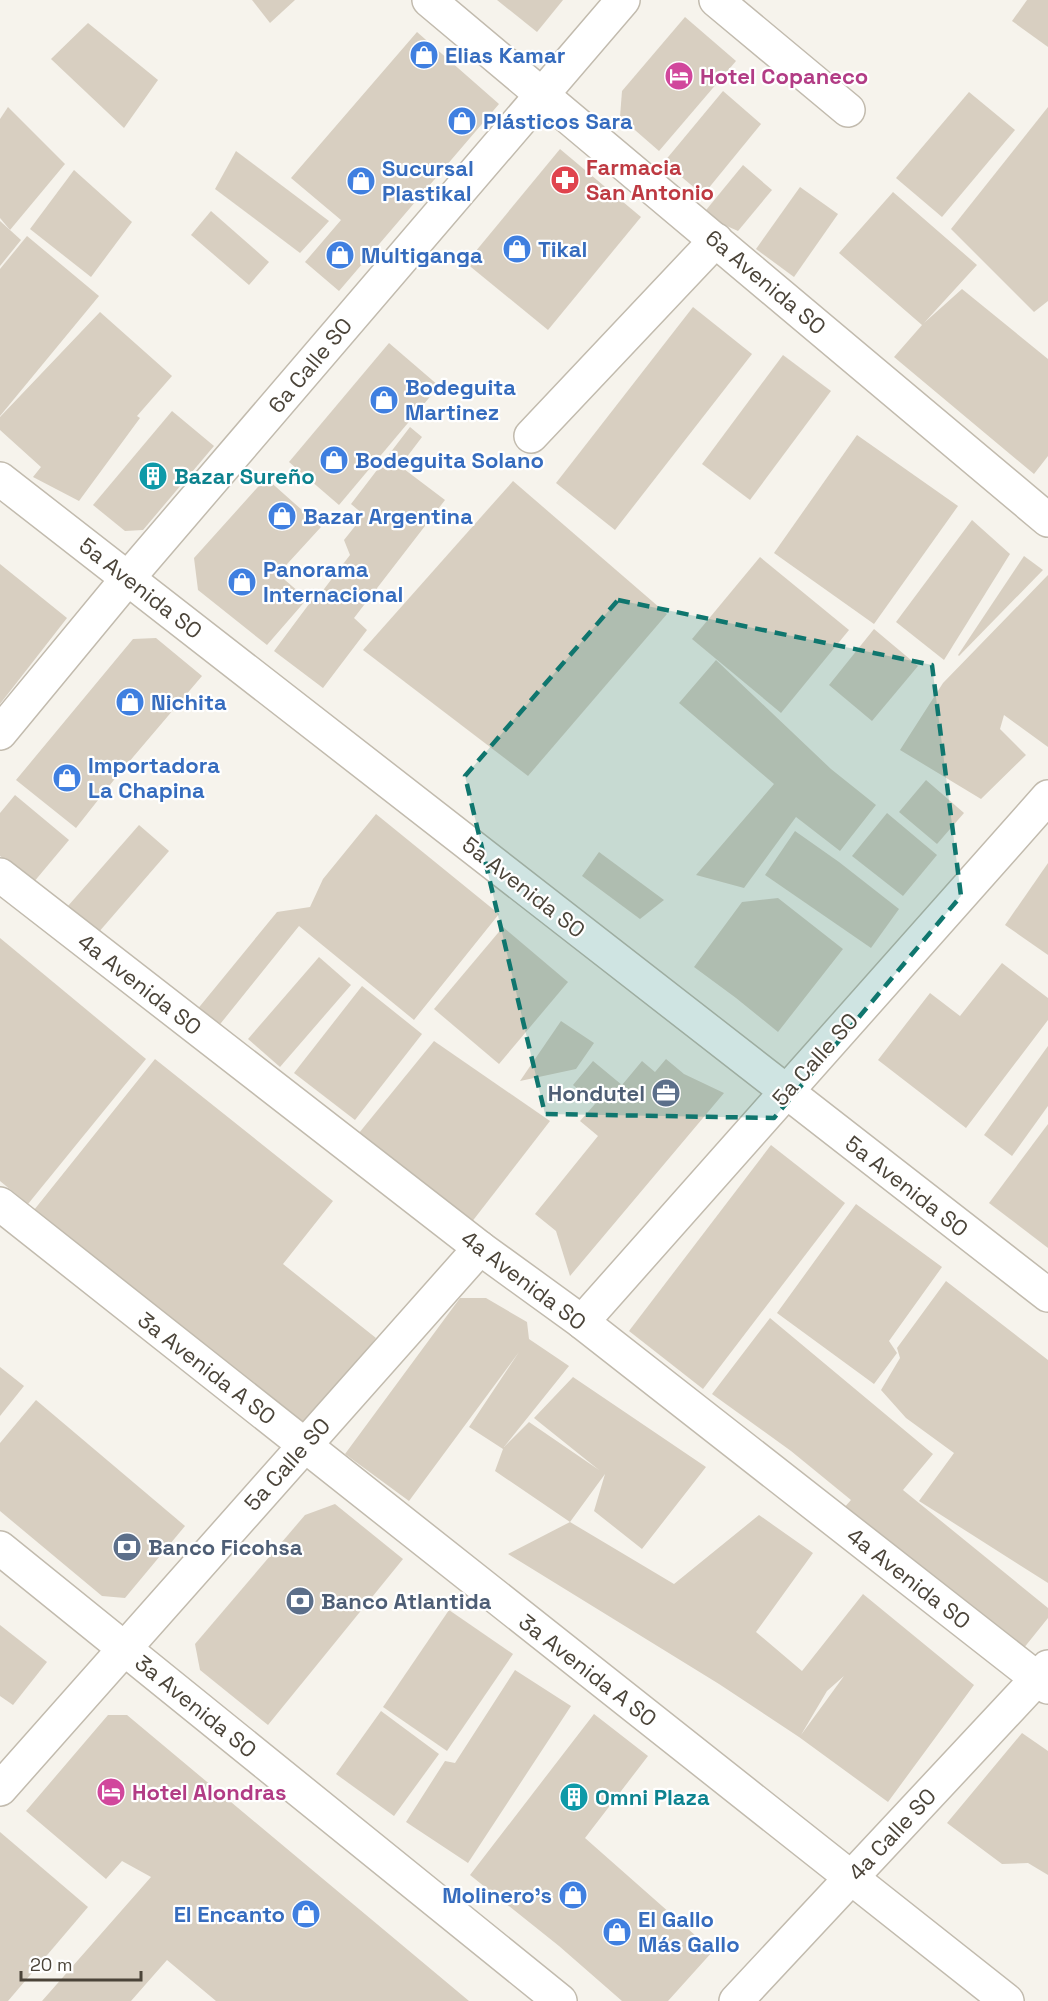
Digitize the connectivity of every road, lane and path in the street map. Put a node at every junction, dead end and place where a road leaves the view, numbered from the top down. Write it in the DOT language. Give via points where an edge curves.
graph roads {
  1 [pos="429,0"];
  2 [pos="623,0"];
  3 [pos="716,0"];
  4 [pos="542,94"];
  5 [pos="848,110"];
  6 [pos="716,240"];
  7 [pos="531,436"];
  8 [pos="0,479"];
  9 [pos="1048,519"];
  10 [pos="128,578"];
  11 [pos="0,733"];
  12 [pos="1048,797"];
  13 [pos="0,875"];
  14 [pos="786,1091"];
  15 [pos="0,1204"];
  16 [pos="480,1248"];
  17 [pos="1048,1295"];
  18 [pos="582,1323"];
  19 [pos="304,1445"];
  20 [pos="0,1548"];
  21 [pos="125,1648"];
  22 [pos="1045,1678"];
  23 [pos="0,1789"];
  24 [pos="851,1878"];
  25 [pos="560,2001"];
  26 [pos="736,2001"];
  27 [pos="1007,2001"];
  1 -- 4 [label="street, 6a Avenida SO"];
  2 -- 4 [label="street, 6a Calle SO"];
  3 -- 5 [label="street"];
  4 -- 6 [label="street, 6a Avenida SO"];
  4 -- 10 [label="street, 6a Calle SO"];
  6 -- 7 [label="street"];
  6 -- 9 [label="street, 6a Avenida SO"];
  8 -- 10 [label="street, 5a Avenida SO"];
  10 -- 11 [label="street, 6a Calle SO"];
  10 -- 14 [label="street, 5a Avenida SO"];
  12 -- 14 [label="street, 5a Calle SO"];
  13 -- 16 [label="street, 4a Avenida SO"];
  14 -- 17 [label="street, 5a Avenida SO"];
  14 -- 18 [label="street, 5a Calle SO"];
  15 -- 19 [label="street, 3a Avenida A SO"];
  16 -- 18 [label="street, 4a Avenida SO"];
  16 -- 19 [label="street, 5a Calle SO"];
  18 -- 22 [label="street, 4a Avenida SO"];
  19 -- 21 [label="street, 5a Calle SO"];
  19 -- 24 [label="street, 3a Avenida A SO"];
  20 -- 21 [label="street, 3a Avenida SO"];
  21 -- 23 [label="street, 5a Calle SO"];
  21 -- 25 [label="street, 3a Avenida SO"];
  22 -- 24 [label="street, 4a Calle SO"];
  24 -- 26 [label="street, 4a Calle SO"];
  24 -- 27 [label="street, 3a Avenida A SO"];
}
